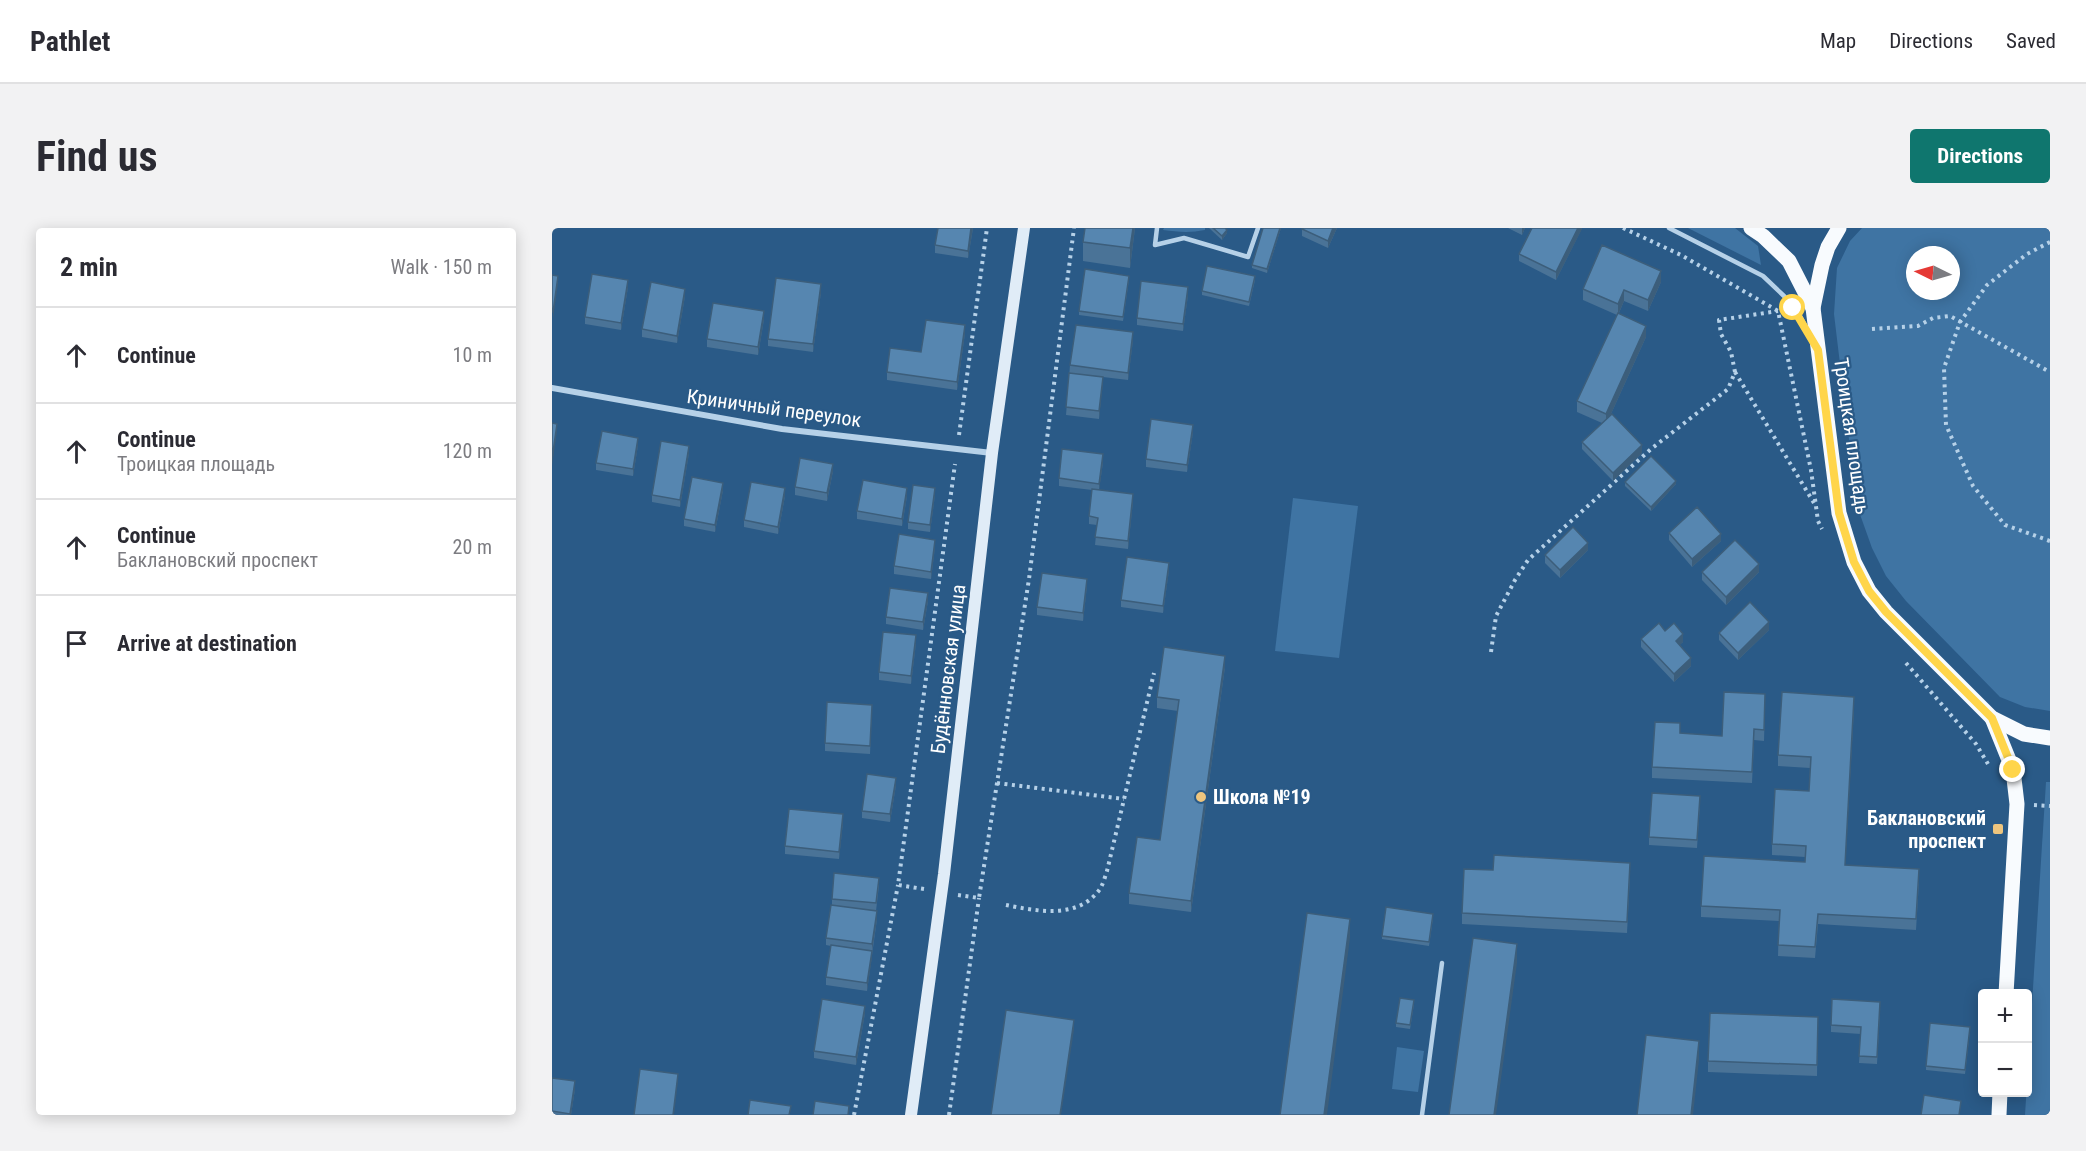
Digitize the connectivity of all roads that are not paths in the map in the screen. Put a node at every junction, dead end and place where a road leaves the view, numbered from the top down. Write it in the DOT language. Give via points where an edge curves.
graph roads {
  1 [pos="1024,228"];
  2 [pos="1157,228"];
  3 [pos="1258,228"];
  4 [pos="1669,228"];
  5 [pos="1751,228"];
  6 [pos="1839,228"];
  7 [pos="1813,308"];
  8 [pos="1818,350"];
  9 [pos="552,388"];
  10 [pos="992,453"];
  11 [pos="1992,718"];
  12 [pos="2050,738"];
  13 [pos="1442,963"];
  14 [pos="2006,989"];
  15 [pos="2000,1097"];
  16 [pos="911,1115"];
  17 [pos="1422,1115"];
  18 [pos="1999,1115"];
  1 -- 10 [label="street, Будённовская улица"];
  2 -- 3 [label="lane" via="1155,244 1184,238 1248,257"];
  4 -- 8 [label="lane" via="1763,276 1793,308"];
  5 -- 7 [label="main road" via="1789,261"];
  6 -- 7 [label="main road, Троицкая площадь" via="1822,265"];
  7 -- 8 [label="main road, Троицкая площадь"];
  8 -- 11 [label="main road, Троицкая площадь" via="1839,513 1854,562 1886,612"];
  9 -- 10 [label="street, Криничный переулок" via="782,429"];
  10 -- 16 [label="street, Будённовская улица" via="943,883"];
  11 -- 12 [label="main road, Троицкая площадь" via="2024,734"];
  11 -- 14 [label="main road" via="2013,770 2017,804"];
  13 -- 17 [label="lane"];
  15 -- 18 [label="main road"];
}
